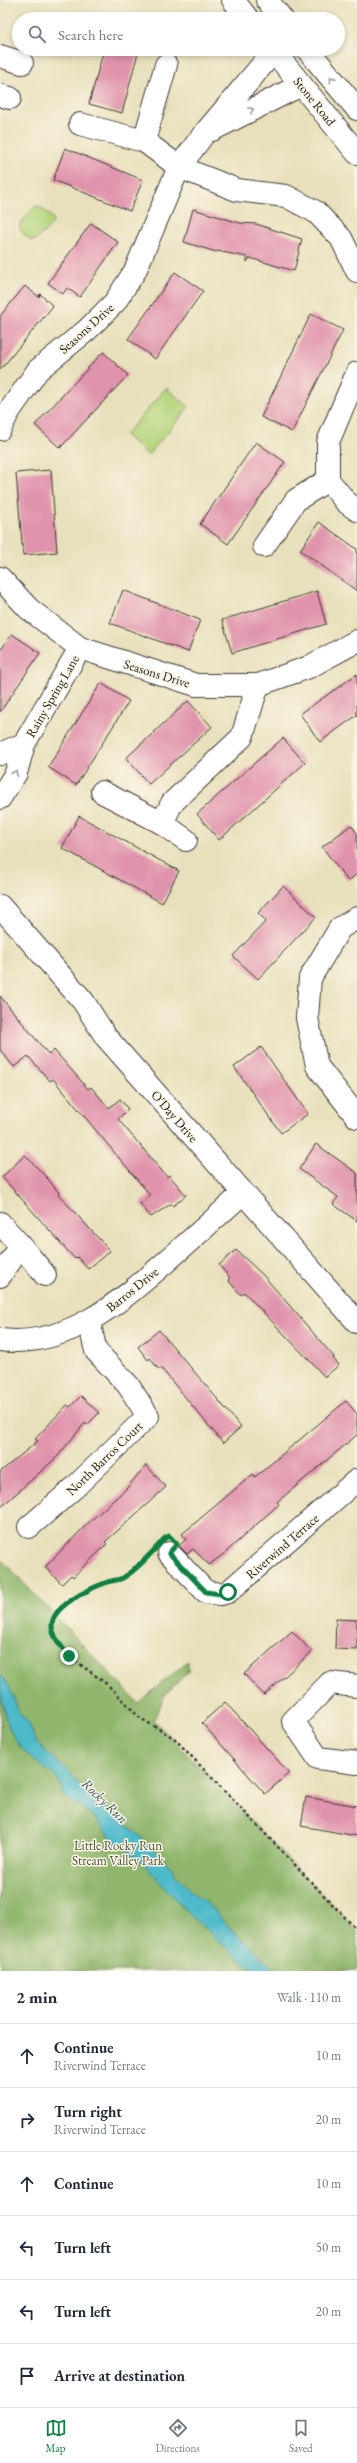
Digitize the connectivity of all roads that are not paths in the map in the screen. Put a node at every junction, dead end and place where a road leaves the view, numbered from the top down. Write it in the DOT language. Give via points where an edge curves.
graph roads {
  1 [pos="233,0"];
  2 [pos="267,0"];
  3 [pos="242,12"];
  4 [pos="276,12"];
  5 [pos="0,56"];
  6 [pos="268,56"];
  7 [pos="278,56"];
  8 [pos="313,56"];
  9 [pos="22,63"];
  10 [pos="166,65"];
  11 [pos="301,85"];
  12 [pos="357,109"];
  13 [pos="80,124"];
  14 [pos="204,134"];
  15 [pos="144,141"];
  16 [pos="357,153"];
  17 [pos="179,168"];
  18 [pos="357,271"];
  19 [pos="357,373"];
  20 [pos="0,429"];
  21 [pos="328,480"];
  22 [pos="357,510"];
  23 [pos="264,546"];
  24 [pos="0,578"];
  25 [pos="357,641"];
  26 [pos="80,648"];
  27 [pos="258,685"];
  28 [pos="24,744"];
  29 [pos="0,754"];
  30 [pos="102,792"];
  31 [pos="0,798"];
  32 [pos="162,823"];
  33 [pos="186,840"];
  34 [pos="0,906"];
  35 [pos="357,918"];
  36 [pos="357,1117"];
  37 [pos="243,1193"];
  38 [pos="0,1223"];
  39 [pos="21,1246"];
  40 [pos="45,1275"];
  41 [pos="0,1276"];
  42 [pos="89,1322"];
  43 [pos="357,1322"];
  44 [pos="0,1340"];
  45 [pos="357,1480"];
  46 [pos="29,1528"];
  47 [pos="160,1553"];
  48 [pos="357,1686"];
  49 [pos="357,1763"];
  1 -- 3 [label="street"];
  2 -- 4 [label="street"];
  5 -- 9 [label="street"];
  6 -- 14 [label="street, Seasons Drive"];
  7 -- 11 [label="street, Stone Road"];
  12 -- 8 [label="street, Stone Road, one-way"];
  10 -- 15 [label="street"];
  14 -- 11 [label="street, Seasons Drive, one-way"];
  11 -- 16 [label="street, Stone Road"];
  13 -- 15 [label="street"];
  14 -- 17 [label="street, Seasons Drive"];
  15 -- 17 [label="street"];
  17 -- 18 [label="street" via="237,190 286,196 316,212 341,238"];
  17 -- 20 [label="street, Seasons Drive" via="135,271 116,302 87,330 38,370"];
  19 -- 21 [label="street" via="328,442"];
  21 -- 22 [label="street" via="346,502"];
  21 -- 23 [label="street" via="296,500"];
  24 -- 26 [label="street, Seasons Drive" via="29,609"];
  25 -- 27 [label="street, Seasons Drive" via="308,667"];
  26 -- 27 [label="street, Seasons Drive" via="196,685"];
  26 -- 28 [label="street, Rainy Spring Lane"];
  27 -- 32 [label="street" via="242,737 172,803"];
  28 -- 29 [label="street, Rainy Spring Lane"];
  31 -- 28 [label="street, Rainy Spring Lane, one-way" via="16,773"];
  30 -- 32 [label="street"];
  32 -- 33 [label="street"];
  34 -- 37 [label="street, O'Day Drive" via="83,1001 106,1037"];
  35 -- 36 [label="street" via="340,928 310,978 307,1018 317,1066"];
  37 -- 42 [label="street, Barros Drive" via="126,1296"];
  37 -- 43 [label="street, O'Day Drive"];
  38 -- 39 [label="street"];
  39 -- 40 [label="street"];
  39 -- 41 [label="street"];
  42 -- 44 [label="street, Barros Drive" via="45,1337"];
  42 -- 46 [label="street, North Barros Court" via="96,1351 128,1386 148,1416"];
  45 -- 47 [label="street, Riverwind Terrace" via="228,1592 206,1592"];
  48 -- 49 [label="street" via="330,1683 294,1721 318,1758"];
}
